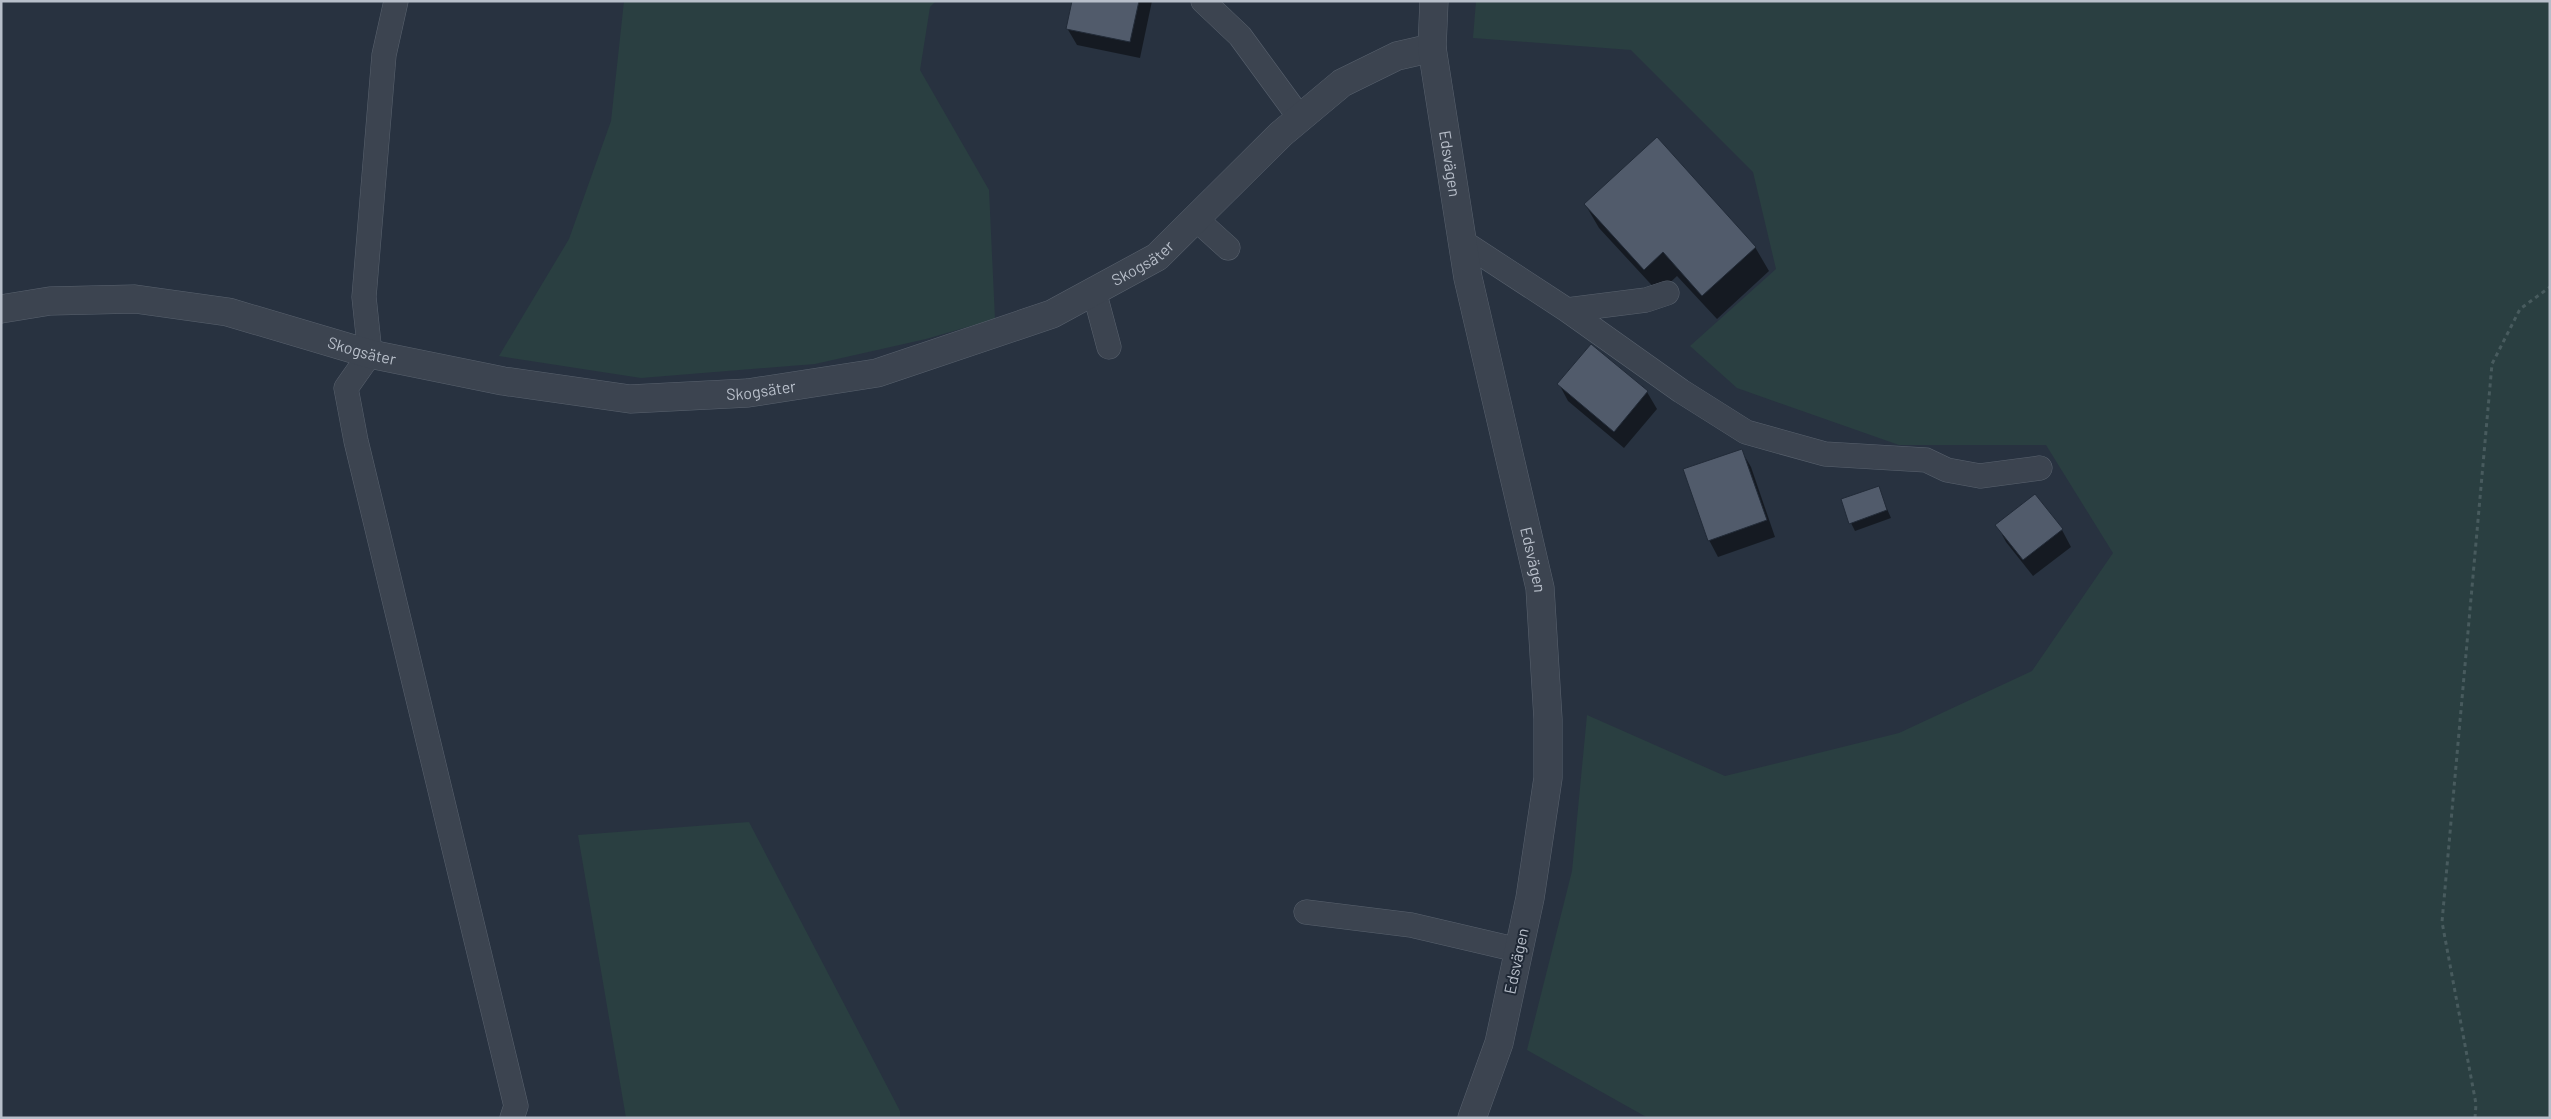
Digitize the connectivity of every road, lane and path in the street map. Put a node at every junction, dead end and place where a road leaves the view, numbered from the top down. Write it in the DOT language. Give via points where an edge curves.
graph roads {
  1 [pos="396,1"];
  2 [pos="1204,1"];
  3 [pos="1434,1"];
  4 [pos="1432,48"];
  5 [pos="1300,118"];
  6 [pos="1196,219"];
  7 [pos="1463,242"];
  8 [pos="1228,248"];
  9 [pos="2550,287"];
  10 [pos="1094,291"];
  11 [pos="1667,293"];
  12 [pos="1,309"];
  13 [pos="1567,310"];
  14 [pos="1109,347"];
  15 [pos="370,354"];
  16 [pos="2040,468"];
  17 [pos="1306,912"];
  18 [pos="1518,950"];
  19 [pos="512,1118"];
  20 [pos="1472,1118"];
  21 [pos="2475,1118"];
  1 -- 15 [label="lane" via="384,55 364,297"];
  2 -- 5 [label="lane" via="1240,36"];
  3 -- 4 [label="street, Edsvägen"];
  4 -- 5 [label="street, Skogsäter" via="1397,56 1342,83"];
  4 -- 7 [label="street, Edsvägen"];
  5 -- 6 [label="street, Skogsäter"];
  6 -- 8 [label="lane"];
  6 -- 10 [label="street, Skogsäter" via="1157,258"];
  7 -- 13 [label="lane"];
  7 -- 18 [label="street, Edsvägen" via="1468,278 1540,588 1548,778 1530,898"];
  9 -- 21 [label="path" via="2520,309 2492,364 2442,922 2476,1104"];
  10 -- 14 [label="lane"];
  10 -- 15 [label="street, Skogsäter" via="1052,314 877,373 748,394 630,398 503,380"];
  11 -- 13 [label="lane" via="1646,300"];
  12 -- 15 [label="street, Skogsäter" via="50,301 135,299 228,312"];
  13 -- 16 [label="lane" via="1681,391 1746,432 1825,454 1926,460 1947,470 1980,476"];
  15 -- 19 [label="lane" via="346,388 516,1106"];
  17 -- 18 [label="lane" via="1411,924"];
  18 -- 20 [label="street, Edsvägen" via="1499,1042"];
}
